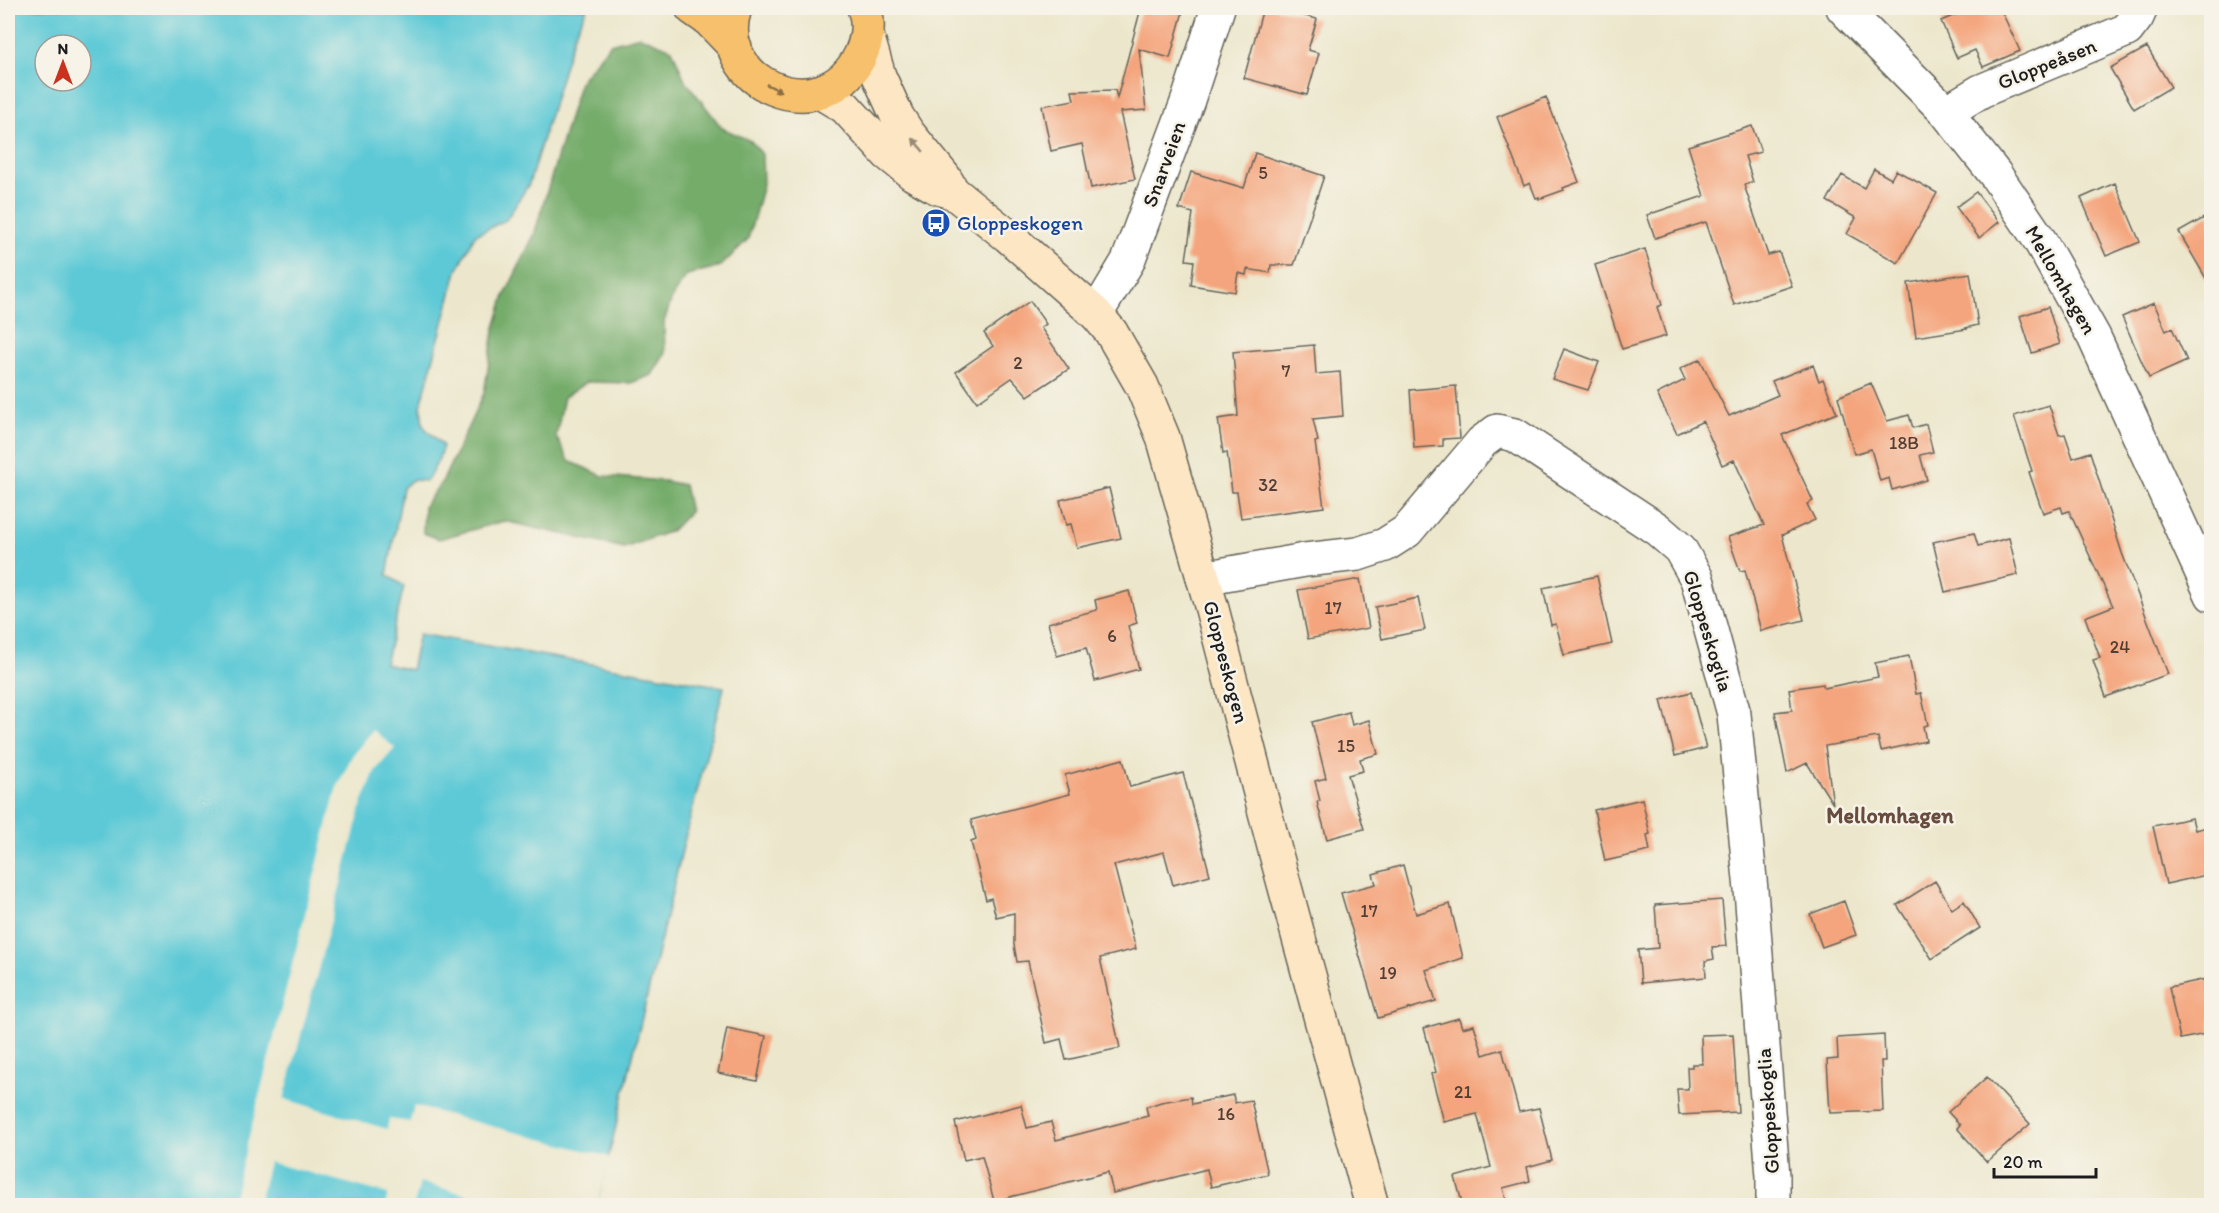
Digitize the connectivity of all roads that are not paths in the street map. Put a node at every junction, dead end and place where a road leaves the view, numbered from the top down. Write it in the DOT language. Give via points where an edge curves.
graph roads {
  1 [pos="692,8"];
  2 [pos="735,8"];
  3 [pos="1218,8"];
  4 [pos="1843,8"];
  5 [pos="2141,8"];
  6 [pos="867,16"];
  7 [pos="735,47"];
  8 [pos="820,92"];
  9 [pos="1946,112"];
  10 [pos="953,192"];
  11 [pos="1096,314"];
  12 [pos="1203,578"];
  13 [pos="2211,595"];
  14 [pos="1372,1206"];
  15 [pos="1773,1206"];
  1 -- 7 [label="main road"];
  2 -- 7 [label="main road"];
  3 -- 11 [label="street, Snarveien" via="1128,261"];
  4 -- 9 [label="street, Mellomhagen"];
  5 -- 9 [label="street, Gloppeåsen" via="2127,30 1981,91"];
  6 -- 8 [label="main road" via="865,47 855,66 842,81"];
  10 -- 6 [label="main road, Gloppeskogen, one-way" via="897,116 879,76"];
  7 -- 8 [label="main road, one-way" via="751,75 771,88 789,94"];
  8 -- 10 [label="main road, Gloppeskogen" via="845,107 888,154 913,174"];
  9 -- 13 [label="street, Mellomhagen" via="2040,239 2094,337"];
  10 -- 11 [label="main road, Gloppeskogen"];
  11 -- 12 [label="main road, Gloppeskogen" via="1142,386 1163,437"];
  12 -- 14 [label="main road, Gloppeskogen"];
  12 -- 15 [label="street, Gloppeskoglia" via="1358,554 1385,545 1407,531 1482,442 1497,431 1515,435 1593,485 1658,529 1680,549 1697,579 1734,714 1752,900"];
}
